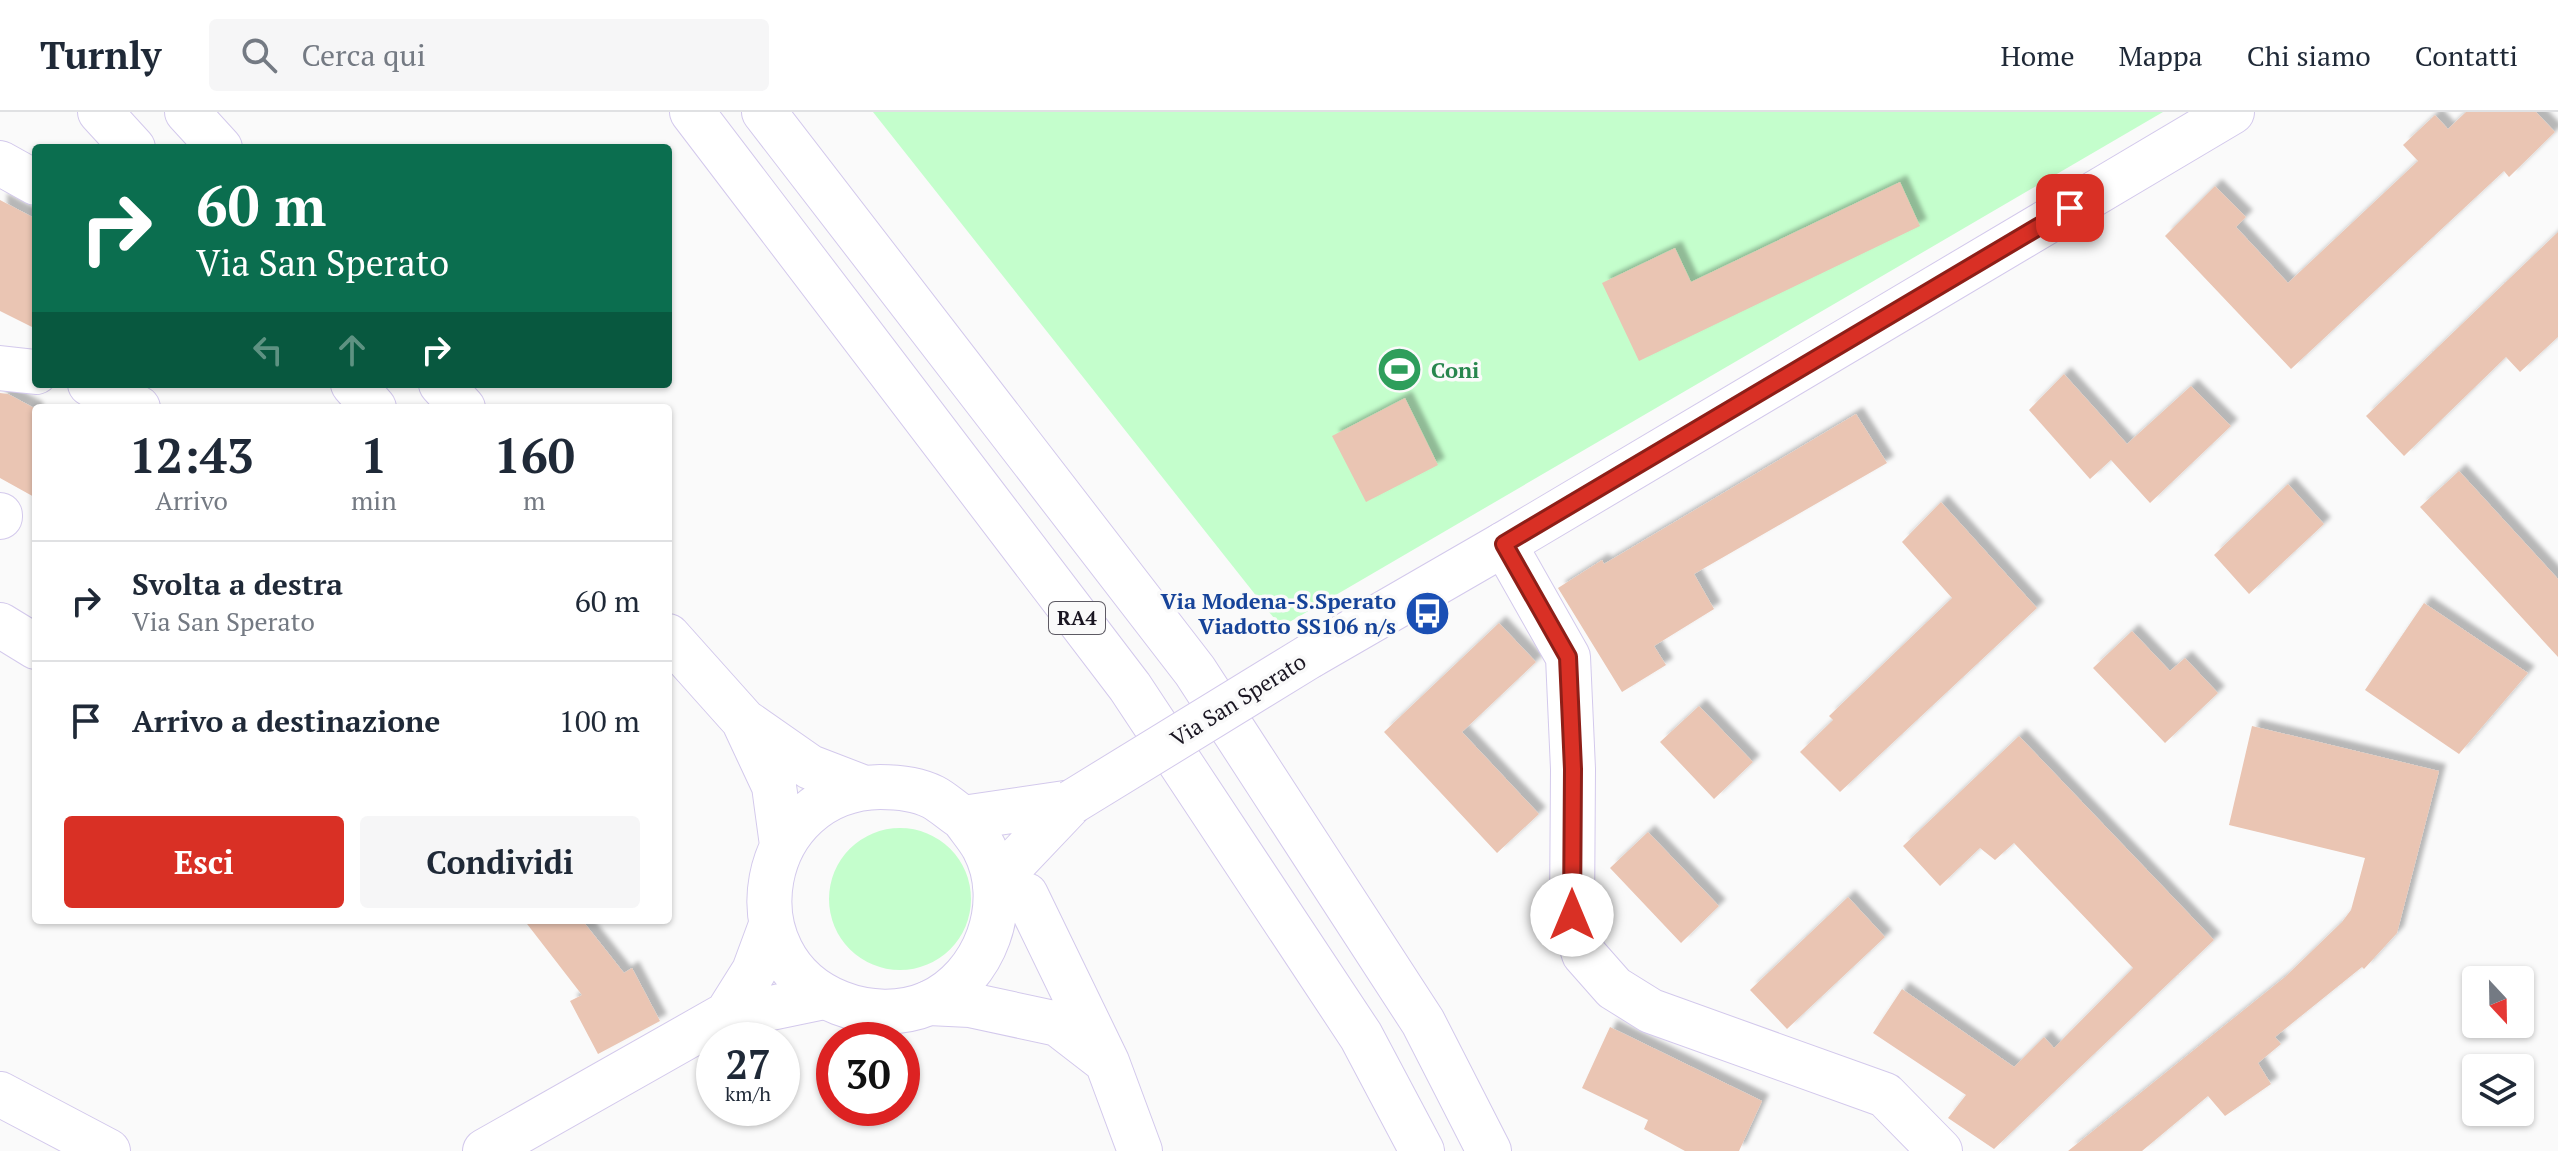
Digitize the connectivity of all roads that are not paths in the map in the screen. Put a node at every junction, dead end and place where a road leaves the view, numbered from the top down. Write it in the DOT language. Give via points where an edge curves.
graph roads {
  1 [pos="100,112"];
  2 [pos="187,112"];
  3 [pos="692,112"];
  4 [pos="764,112"];
  5 [pos="2232,112"];
  6 [pos="129,144"];
  7 [pos="216,144"];
  8 [pos="0,163"];
  9 [pos="32,181"];
  10 [pos="0,368"];
  11 [pos="32,372"];
  12 [pos="98,388"];
  13 [pos="356,388"];
  14 [pos="445,388"];
  15 [pos="130,404"];
  16 [pos="370,404"];
  17 [pos="459,404"];
  18 [pos="1504,544"];
  19 [pos="0,625"];
  20 [pos="672,640"];
  21 [pos="32,645"];
  22 [pos="744,721"];
  23 [pos="862,787"];
  24 [pos="1072,802"];
  25 [pos="963,818"];
  26 [pos="782,845"];
  27 [pos="995,883"];
  28 [pos="771,925"];
  29 [pos="824,997"];
  30 [pos="929,1003"];
  31 [pos="727,1014"];
  32 [pos="1107,1062"];
  33 [pos="0,1094"];
  34 [pos="108,1151"];
  35 [pos="485,1151"];
  36 [pos="1140,1151"];
  37 [pos="1422,1151"];
  38 [pos="1489,1151"];
  39 [pos="1940,1151"];
  1 -- 6 [label="main road"];
  2 -- 7 [label="main road"];
  3 -- 37 [label="main road, RA4" via="1130,687 1361,1036"];
  4 -- 38 [label="main road, RA4" via="1195,671 1423,1022"];
  5 -- 18 [label="main road, Via San Sperato"];
  8 -- 9 [label="main road"];
  10 -- 11 [label="main road"];
  12 -- 15 [label="main road"];
  13 -- 16 [label="main road"];
  14 -- 17 [label="main road"];
  18 -- 24 [label="main road, Via San Sperato, bridge"];
  18 -- 39 [label="main road" via="1568,657 1572,915 1584,954 1614,988 1651,1011 1885,1095"];
  19 -- 21 [label="main road"];
  20 -- 22 [label="main road"];
  22 -- 23 [label="main road" via="810,767"];
  22 -- 26 [label="main road" via="774,786"];
  23 -- 25 [label="main road" via="898,787 933,797"];
  23 -- 26 [label="main road" via="830,798 802,818"];
  24 -- 25 [label="main road"];
  24 -- 27 [label="main road"];
  25 -- 27 [label="main road" via="985,848"];
  26 -- 28 [label="main road" via="768,898"];
  27 -- 30 [label="main road" via="994,919 982,953 960,982"];
  27 -- 32 [label="main road" via="1026,895"];
  28 -- 29 [label="main road" via="799,978"];
  28 -- 31 [label="main road" via="754,971"];
  29 -- 30 [label="main road" via="870,1011 894,1012"];
  29 -- 31 [label="main road"];
  30 -- 32 [label="main road" via="970,1005 1058,1024"];
  31 -- 35 [label="main road"];
  32 -- 36 [label="main road"];
  33 -- 34 [label="main road"];
}
